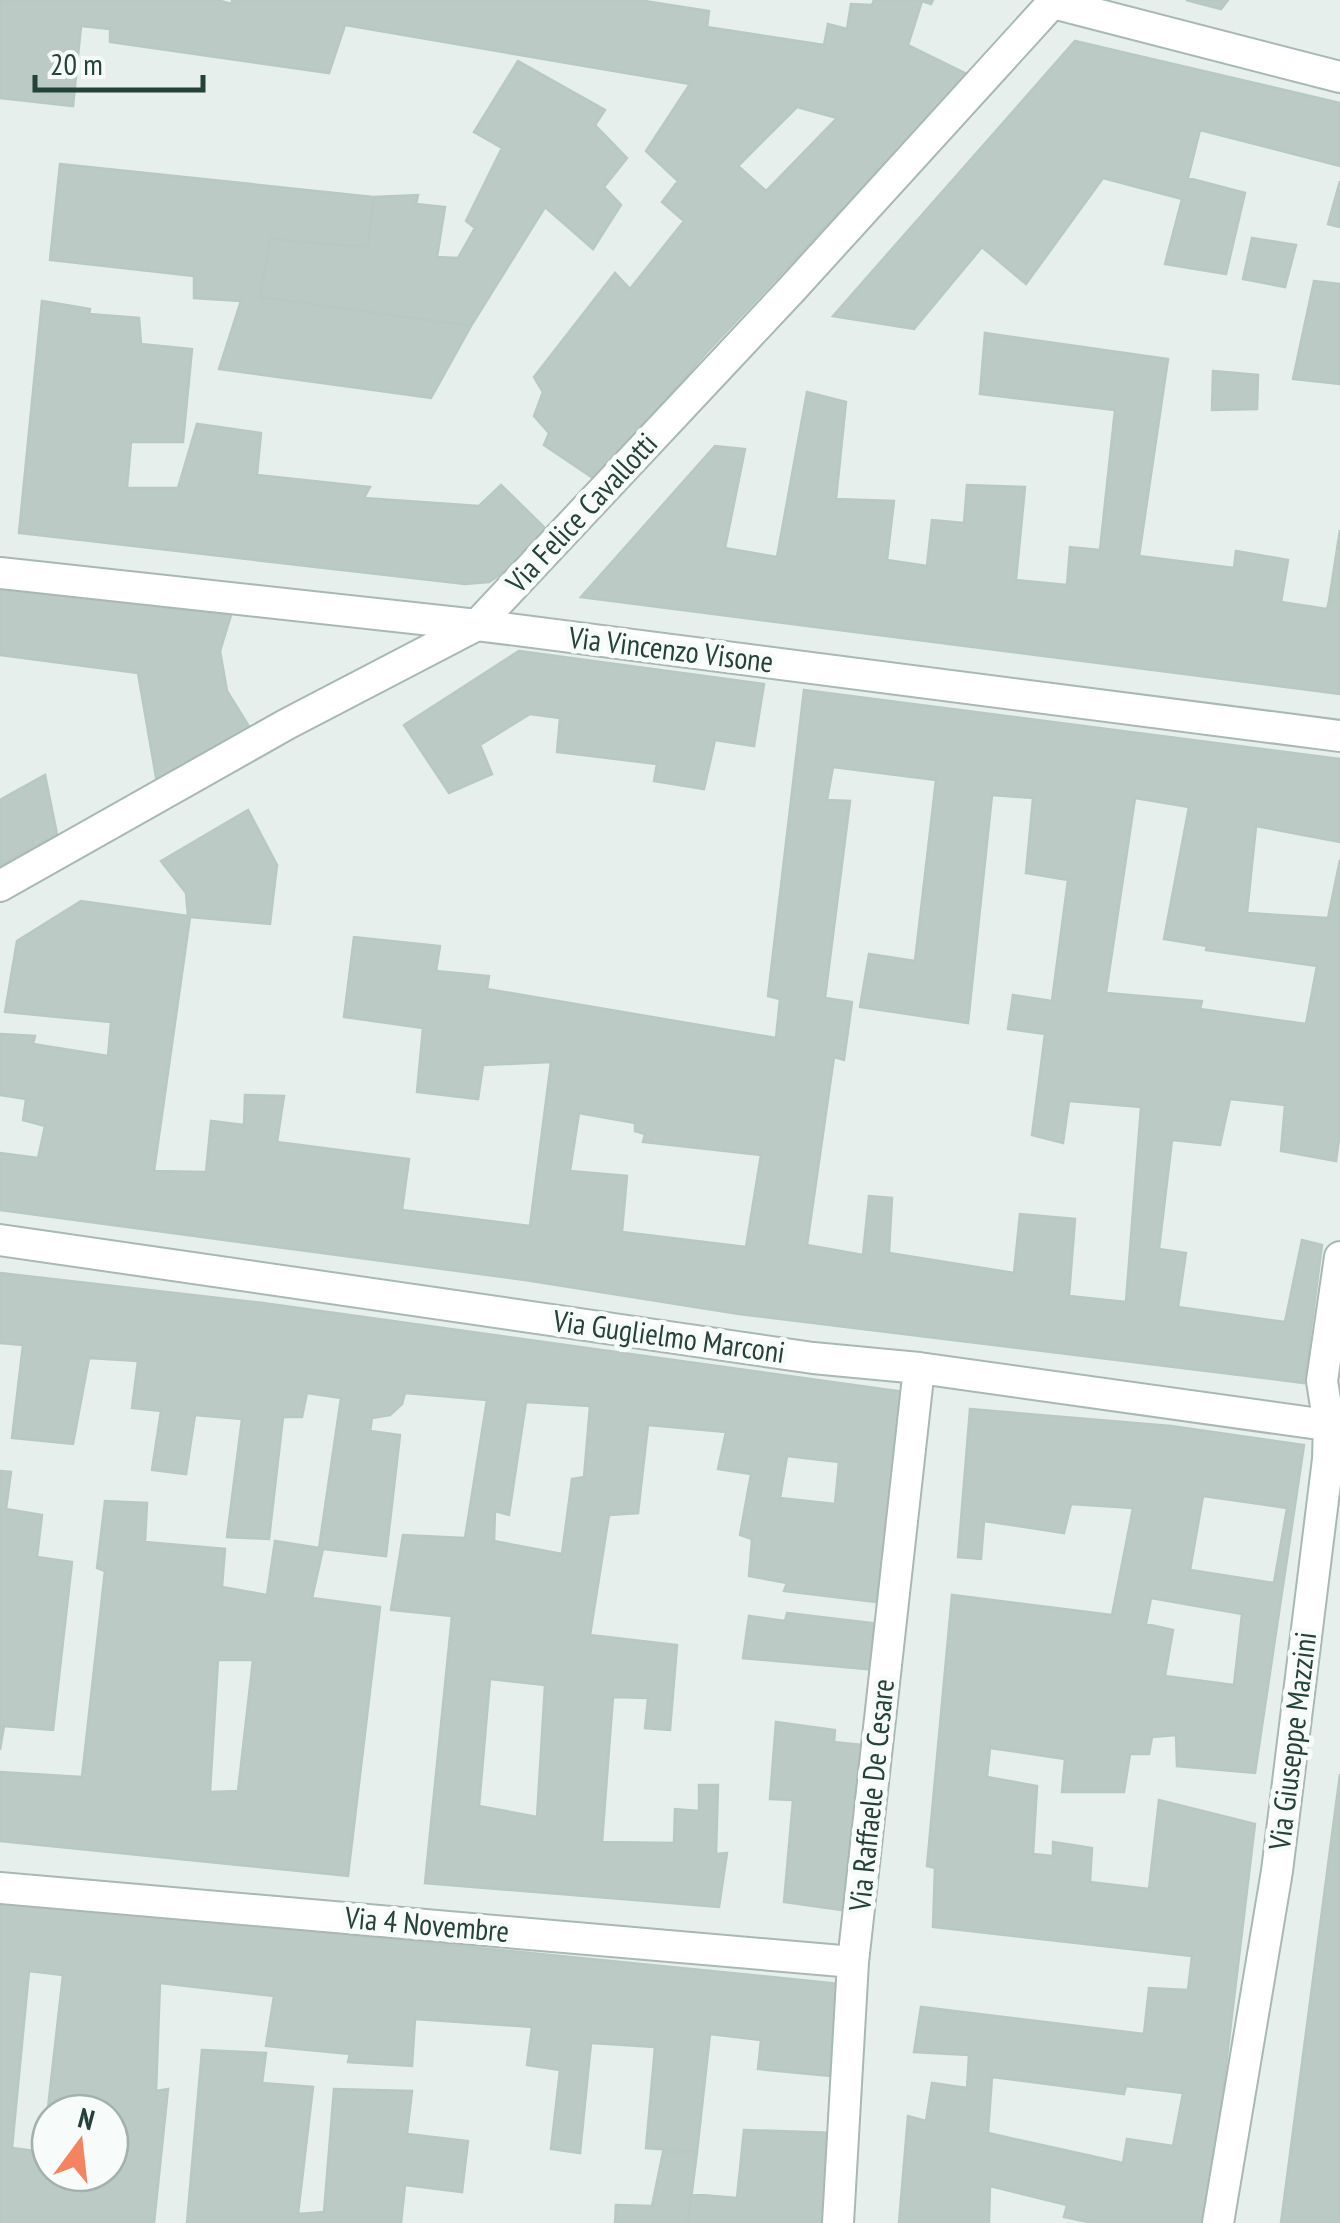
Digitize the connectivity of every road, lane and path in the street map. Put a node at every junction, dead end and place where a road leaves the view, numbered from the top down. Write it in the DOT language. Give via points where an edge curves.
graph roads {
  1 [pos="1054,1"];
  2 [pos="1340,78"];
  3 [pos="0,573"];
  4 [pos="477,625"];
  5 [pos="1340,736"];
  6 [pos="0,886"];
  7 [pos="0,1240"];
  8 [pos="1340,1257"];
  9 [pos="919,1368"];
  10 [pos="1335,1426"];
  11 [pos="0,1888"];
  12 [pos="853,1962"];
  13 [pos="838,2223"];
  14 [pos="1218,2223"];
  1 -- 2 [label="street"];
  1 -- 4 [label="street, Via Felice Cavallotti"];
  3 -- 4 [label="street, Via Vincenzo Visone"];
  4 -- 5 [label="street, Via Vincenzo Visone"];
  4 -- 6 [label="street, Via Felice Cavallotti"];
  7 -- 9 [label="street, Via Guglielmo Marconi"];
  8 -- 10 [label="street, Via Giuseppe Mazzini" via="1322,1381"];
  9 -- 10 [label="street, Via Guglielmo Marconi"];
  9 -- 12 [label="street, Via Raffaele De Cesare"];
  10 -- 14 [label="street, Via Giuseppe Mazzini" via="1277,1871"];
  11 -- 12 [label="street, Via 4 Novembre"];
  12 -- 13 [label="street, Via Raffaele De Cesare"];
}
